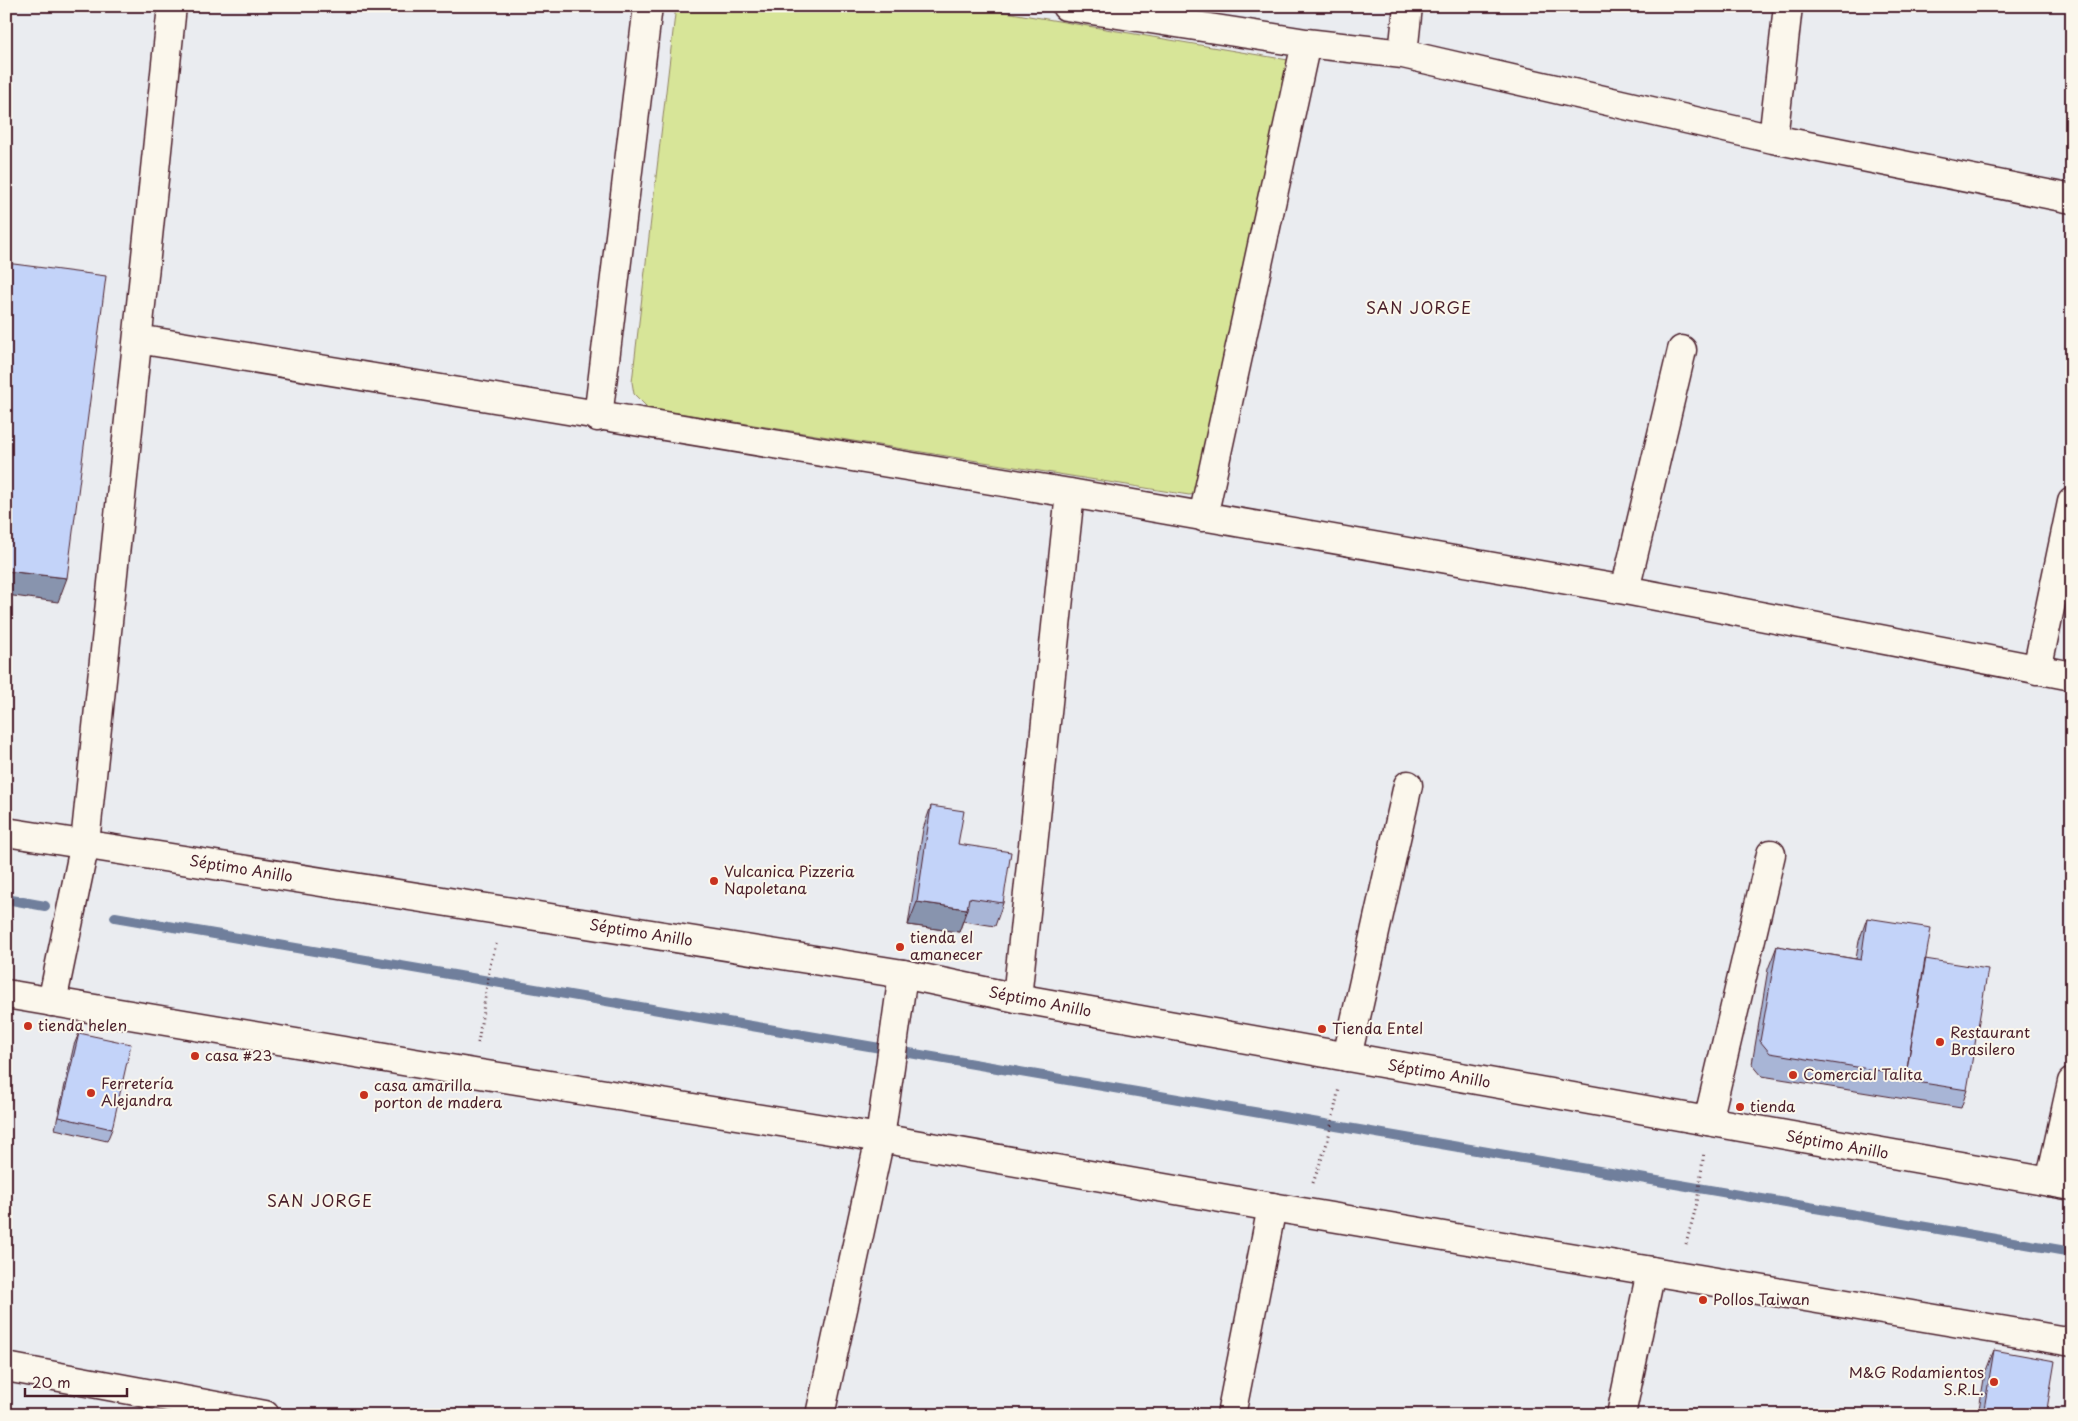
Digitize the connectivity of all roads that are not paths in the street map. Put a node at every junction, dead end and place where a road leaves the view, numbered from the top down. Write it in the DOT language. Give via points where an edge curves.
graph roads {
  1 [pos="172,6"];
  2 [pos="648,6"];
  3 [pos="1066,6"];
  4 [pos="1408,6"];
  5 [pos="1788,6"];
  6 [pos="1306,43"];
  7 [pos="1403,54"];
  8 [pos="1773,140"];
  9 [pos="2072,200"];
  10 [pos="138,339"];
  11 [pos="1682,350"];
  12 [pos="598,417"];
  13 [pos="1070,494"];
  14 [pos="2072,502"];
  15 [pos="1202,517"];
  16 [pos="1625,590"];
  17 [pos="2037,670"];
  18 [pos="2072,676"];
  19 [pos="1408,786"];
  20 [pos="6,832"];
  21 [pos="85,843"];
  22 [pos="1771,854"];
  23 [pos="902,974"];
  24 [pos="6,994"];
  25 [pos="1017,998"];
  26 [pos="52,1002"];
  27 [pos="1347,1057"];
  28 [pos="2072,1082"];
  29 [pos="1708,1122"];
  30 [pos="880,1138"];
  31 [pos="2061,1184"];
  32 [pos="1272,1207"];
  33 [pos="1651,1272"];
  34 [pos="2072,1342"];
  35 [pos="6,1367"];
  36 [pos="265,1415"];
  37 [pos="820,1415"];
  38 [pos="1231,1415"];
  39 [pos="1621,1415"];
  1 -- 10 [label="street"];
  2 -- 12 [label="street"];
  3 -- 6 [label="street"];
  4 -- 7 [label="street"];
  5 -- 8 [label="street"];
  6 -- 7 [label="street"];
  6 -- 15 [label="street"];
  7 -- 8 [label="street"];
  8 -- 9 [label="street"];
  10 -- 12 [label="street"];
  10 -- 21 [label="street"];
  11 -- 16 [label="street"];
  12 -- 13 [label="street"];
  13 -- 15 [label="street"];
  13 -- 25 [label="street"];
  14 -- 17 [label="street"];
  15 -- 16 [label="street"];
  16 -- 17 [label="street"];
  17 -- 18 [label="street"];
  19 -- 27 [label="street"];
  20 -- 21 [label="street, Séptimo Anillo"];
  21 -- 23 [label="street, Séptimo Anillo"];
  21 -- 26 [label="street"];
  22 -- 29 [label="street"];
  23 -- 25 [label="street, Séptimo Anillo"];
  23 -- 30 [label="street"];
  24 -- 26 [label="street"];
  25 -- 27 [label="street, Séptimo Anillo"];
  26 -- 30 [label="street"];
  27 -- 29 [label="street, Séptimo Anillo"];
  28 -- 31 [label="street"];
  29 -- 31 [label="street, Séptimo Anillo"];
  30 -- 32 [label="street"];
  30 -- 37 [label="street"];
  32 -- 33 [label="street"];
  32 -- 38 [label="street"];
  33 -- 34 [label="street"];
  33 -- 39 [label="street"];
  35 -- 36 [label="street"];
}
